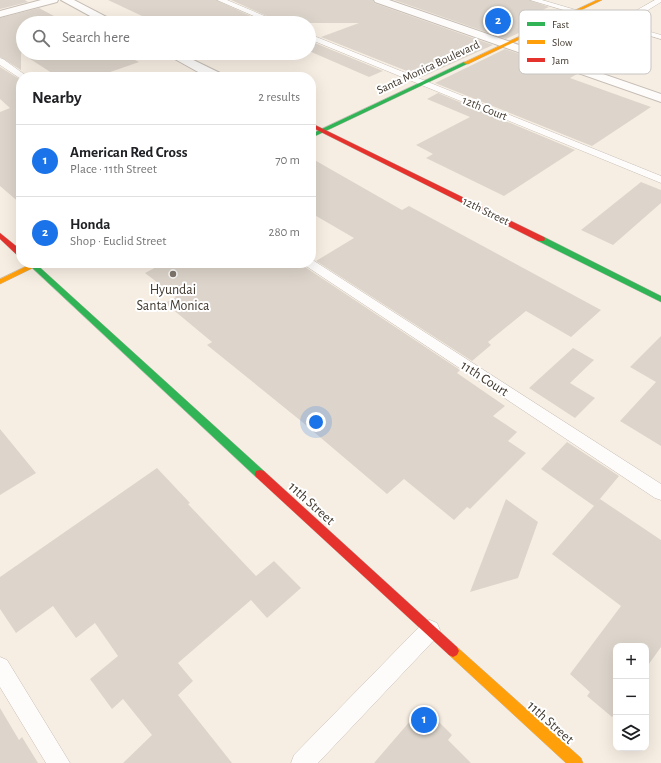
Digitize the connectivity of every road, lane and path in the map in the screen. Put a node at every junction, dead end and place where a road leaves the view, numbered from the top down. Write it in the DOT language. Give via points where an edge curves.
graph roads {
  1 [pos="53,0"];
  2 [pos="66,0"];
  3 [pos="221,0"];
  4 [pos="379,0"];
  5 [pos="534,0"];
  6 [pos="660,0"];
  7 [pos="601,7"];
  8 [pos="567,10"];
  9 [pos="578,10"];
  10 [pos="643,10"];
  11 [pos="0,14"];
  12 [pos="98,16"];
  13 [pos="260,16"];
  14 [pos="651,34"];
  15 [pos="661,37"];
  16 [pos="519,38"];
  17 [pos="316,39"];
  18 [pos="505,44"];
  19 [pos="519,49"];
  20 [pos="184,60"];
  21 [pos="0,61"];
  22 [pos="16,72"];
  23 [pos="207,72"];
  24 [pos="592,74"];
  25 [pos="423,82"];
  26 [pos="661,98"];
  27 [pos="316,128"];
  28 [pos="323,131"];
  29 [pos="316,134"];
  30 [pos="661,180"];
  31 [pos="0,235"];
  32 [pos="16,249"];
  33 [pos="316,267"];
  34 [pos="27,268"];
  35 [pos="39,268"];
  36 [pos="0,282"];
  37 [pos="661,298"];
  38 [pos="661,493"];
  39 [pos="430,630"];
  40 [pos="0,667"];
  41 [pos="59,763"];
  42 [pos="302,763"];
  43 [pos="576,763"];
  1 -- 11 [label="street"];
  2 -- 12 [label="street"];
  3 -- 13 [label="lane"];
  4 -- 18 [label="street"];
  5 -- 8 [label="lane"];
  6 -- 10 [label="lane"];
  7 -- 9 [label="street, Santa Monica Boulevard" via="586,6"];
  14 -- 15 [label="lane"];
  16 -- 18 [label="street, Santa Monica Boulevard"];
  17 -- 25 [label="lane, 12th Court"];
  18 -- 19 [label="street"];
  18 -- 25 [label="street, Santa Monica Boulevard"];
  20 -- 23 [label="street"];
  21 -- 22 [label="lane"];
  24 -- 26 [label="street"];
  25 -- 28 [label="street, Santa Monica Boulevard"];
  25 -- 30 [label="lane, 12th Court"];
  27 -- 28 [label="street, 12th Street"];
  28 -- 29 [label="street, Santa Monica Boulevard"];
  28 -- 37 [label="street, 12th Street"];
  31 -- 32 [label="street"];
  33 -- 38 [label="lane, 11th Court"];
  34 -- 36 [label="street"];
  35 -- 39 [label="street, 11th Street"];
  39 -- 42 [label="lane"];
  39 -- 43 [label="street, 11th Street"];
  40 -- 41 [label="lane"];
}
